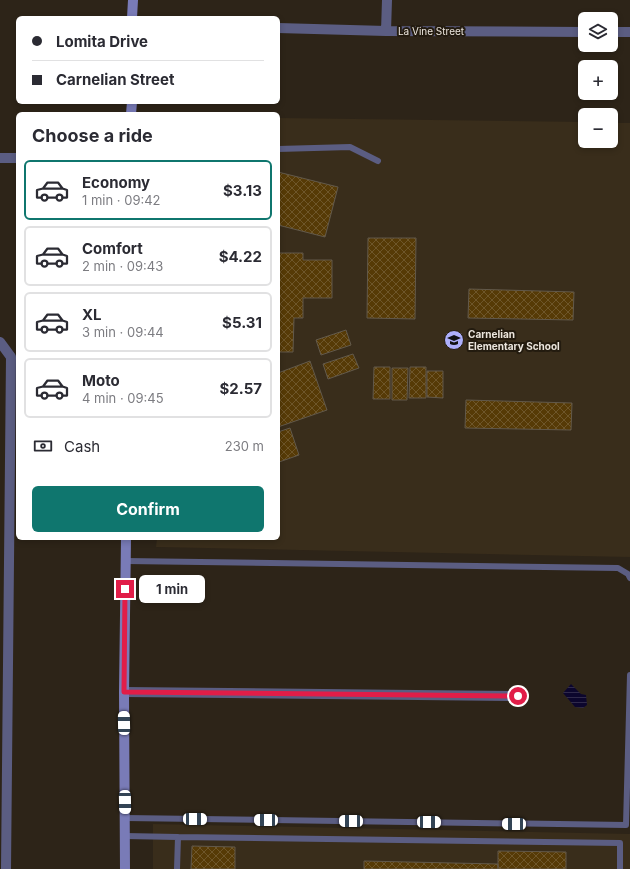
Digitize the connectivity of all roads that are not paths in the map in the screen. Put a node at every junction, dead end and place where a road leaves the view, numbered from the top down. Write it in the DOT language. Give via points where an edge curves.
graph roads {
  1 [pos="133,0"];
  2 [pos="387,0"];
  3 [pos="132,16"];
  4 [pos="280,28"];
  5 [pos="386,31"];
  6 [pos="578,32"];
  7 [pos="618,32"];
  8 [pos="630,32"];
  9 [pos="280,148"];
  10 [pos="0,158"];
  11 [pos="16,158"];
  12 [pos="378,161"];
  13 [pos="0,342"];
  14 [pos="126,540"];
  15 [pos="126,561"];
  16 [pos="630,578"];
  17 [pos="630,675"];
  18 [pos="124,692"];
  19 [pos="518,696"];
  20 [pos="125,818"];
  21 [pos="125,836"];
  22 [pos="178,837"];
  23 [pos="6,869"];
  24 [pos="125,869"];
  25 [pos="177,869"];
  26 [pos="620,869"];
  1 -- 3 [label="main road"];
  2 -- 5 [label="street"];
  4 -- 5 [label="street, La Vine Street"];
  5 -- 6 [label="street, La Vine Street"];
  7 -- 8 [label="street"];
  9 -- 12 [label="lane" via="350,147"];
  10 -- 11 [label="street"];
  13 -- 23 [label="street" via="11,357"];
  14 -- 15 [label="main road"];
  15 -- 16 [label="lane" via="618,568"];
  15 -- 18 [label="main road"];
  17 -- 20 [label="lane" via="626,825"];
  18 -- 19 [label="street"];
  18 -- 20 [label="main road"];
  20 -- 21 [label="main road"];
  21 -- 22 [label="lane"];
  21 -- 24 [label="main road"];
  22 -- 25 [label="lane"];
  22 -- 26 [label="lane" via="620,843"];
}
